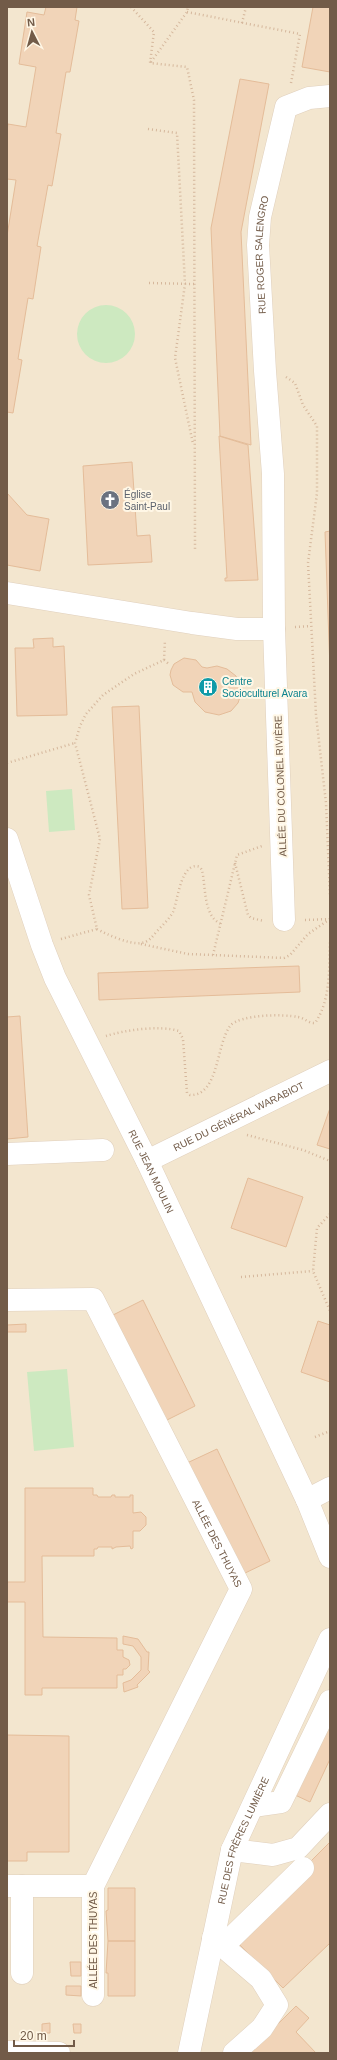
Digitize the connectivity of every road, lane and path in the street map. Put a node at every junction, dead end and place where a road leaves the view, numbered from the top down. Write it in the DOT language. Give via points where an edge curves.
graph roads {
  1 [pos="131,7"];
  2 [pos="188,7"];
  3 [pos="246,7"];
  4 [pos="187,12"];
  5 [pos="242,23"];
  6 [pos="150,63"];
  7 [pos="330,96"];
  8 [pos="286,107"];
  9 [pos="148,129"];
  10 [pos="149,283"];
  11 [pos="185,284"];
  12 [pos="194,284"];
  13 [pos="265,371"];
  14 [pos="195,450"];
  15 [pos="273,474"];
  16 [pos="195,550"];
  17 [pos="7,593"];
  18 [pos="168,619"];
  19 [pos="274,629"];
  20 [pos="164,660"];
  21 [pos="170,665"];
  22 [pos="75,743"];
  23 [pos="7,763"];
  24 [pos="283,838"];
  25 [pos="7,839"];
  26 [pos="330,896"];
  27 [pos="284,920"];
  28 [pos="330,920"];
  29 [pos="220,924"];
  30 [pos="97,929"];
  31 [pos="330,941"];
  32 [pos="139,944"];
  33 [pos="42,945"];
  34 [pos="213,955"];
  35 [pos="329,989"];
  36 [pos="87,1042"];
  37 [pos="330,1071"];
  38 [pos="215,1127"];
  39 [pos="103,1150"];
  40 [pos="7,1154"];
  41 [pos="147,1161"];
  42 [pos="330,1161"];
  43 [pos="330,1214"];
  44 [pos="312,1271"];
  45 [pos="241,1277"];
  46 [pos="7,1300"];
  47 [pos="330,1312"];
  48 [pos="330,1431"];
  49 [pos="315,1437"];
  50 [pos="330,1488"];
  51 [pos="307,1500"];
  52 [pos="330,1557"];
  53 [pos="330,1639"];
  54 [pos="330,1701"];
  55 [pos="253,1806"];
  56 [pos="330,1814"];
  57 [pos="232,1850"];
  58 [pos="303,1868"];
  59 [pos="14,1886"];
  60 [pos="92,1886"];
  61 [pos="218,1942"];
  62 [pos="22,1973"];
  63 [pos="93,1995"];
  64 [pos="7,2052"];
  65 [pos="59,2053"];
  66 [pos="189,2053"];
  67 [pos="234,2053"];
  1 -- 6 [label="path" via="154,32"];
  2 -- 4 [label="path"];
  3 -- 5 [label="path"];
  4 -- 5 [label="path"];
  4 -- 6 [label="path"];
  5 -- 8 [label="path" via="300,34"];
  6 -- 12 [label="path" via="187,67 194,100"];
  7 -- 8 [label="street" via="309,98"];
  8 -- 13 [label="street, RUE ROGER SALENGRO" via="260,217 258,245"];
  9 -- 11 [label="path" via="177,133"];
  10 -- 11 [label="path"];
  11 -- 12 [label="path"];
  11 -- 14 [label="path" via="175,358"];
  12 -- 14 [label="path"];
  13 -- 15 [label="street, RUE ROGER SALENGRO"];
  13 -- 26 [label="path" via="281,374 295,383 303,405 317,426 317,493 308,563 314,693 326,803"];
  14 -- 16 [label="path"];
  15 -- 19 [label="street, ALLÉE DU COLONEL RIVIÈRE"];
  17 -- 18 [label="street"];
  18 -- 19 [label="street" via="237,629"];
  18 -- 20 [label="path"];
  19 -- 24 [label="street, ALLÉE DU COLONEL RIVIÈRE"];
  20 -- 21 [label="path"];
  20 -- 22 [label="path" via="134,674 103,695 86,714"];
  22 -- 23 [label="path"];
  22 -- 30 [label="path" via="100,839 89,895"];
  24 -- 27 [label="street, ALLÉE DU COLONEL RIVIÈRE"];
  24 -- 29 [label="path" via="237,855"];
  25 -- 33 [label="street, RUE JEAN MOULIN"];
  28 -- 34 [label="path" via="308,934 290,955 284,958"];
  29 -- 32 [label="path" via="214,921 210,914 202,870 200,866 193,866 189,867 183,877 170,917 148,942"];
  29 -- 34 [label="path"];
  30 -- 32 [label="path"];
  30 -- 33 [label="path"];
  31 -- 35 [label="path"];
  32 -- 34 [label="path" via="188,954"];
  33 -- 36 [label="street, RUE JEAN MOULIN" via="54,978"];
  35 -- 36 [label="path" via="315,1023 288,1016 245,1018 235,1021 224,1040 209,1086 196,1096 190,1096 185,1087 183,1039 179,1031 130,1031"];
  36 -- 41 [label="street, RUE JEAN MOULIN"];
  37 -- 38 [label="street, RUE DU GÉNÉRAL WARABIOT"];
  38 -- 41 [label="street, RUE DU GÉNÉRAL WARABIOT"];
  38 -- 42 [label="path" via="303,1150"];
  39 -- 40 [label="street"];
  41 -- 51 [label="street, RUE JEAN MOULIN"];
  43 -- 44 [label="path" via="318,1228"];
  44 -- 45 [label="path"];
  44 -- 47 [label="path"];
  46 -- 60 [label="street, ALLÉE DES THUYAS" via="93,1299 241,1589"];
  48 -- 49 [label="path"];
  50 -- 51 [label="street"];
  51 -- 52 [label="street"];
  53 -- 55 [label="street, RUE DES FRÈRES LUMIÈRE"];
  54 -- 55 [label="street" via="281,1802"];
  55 -- 57 [label="street, RUE DES FRÈRES LUMIÈRE"];
  56 -- 57 [label="street" via="298,1848 273,1855"];
  57 -- 61 [label="street, RUE DES FRÈRES LUMIÈRE"];
  58 -- 61 [label="street"];
  59 -- 60 [label="street, ALLÉE DES THUYAS"];
  59 -- 62 [label="street"];
  60 -- 63 [label="street, ALLÉE DES THUYAS"];
  61 -- 66 [label="street, RUE DES FRÈRES LUMIÈRE"];
  61 -- 67 [label="street" via="261,1979 277,2005 262,2028"];
  64 -- 65 [label="street"];
}
